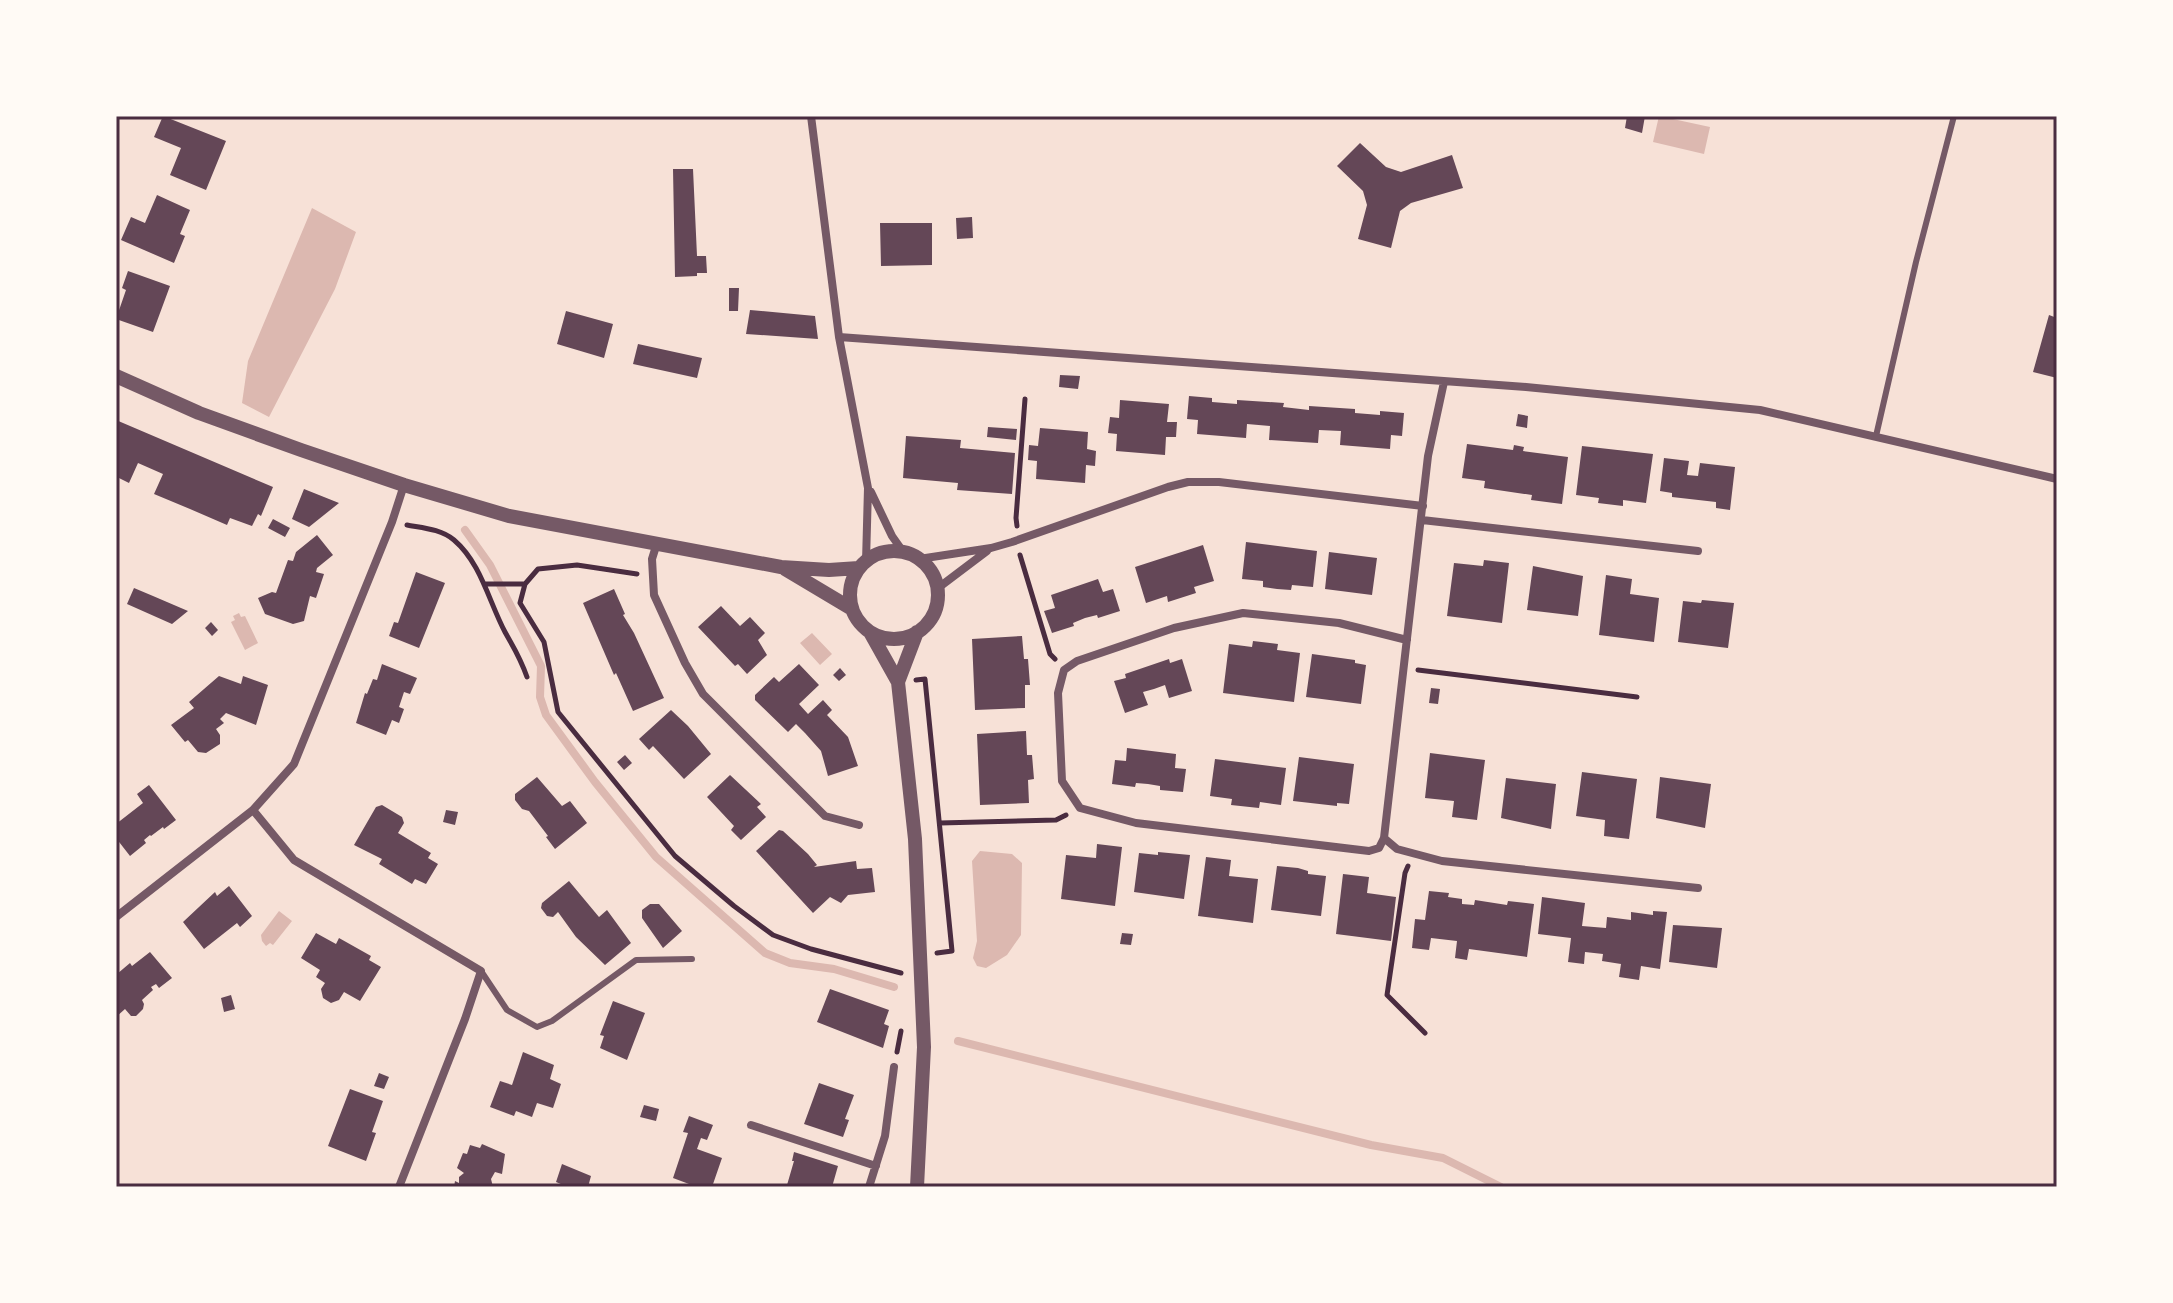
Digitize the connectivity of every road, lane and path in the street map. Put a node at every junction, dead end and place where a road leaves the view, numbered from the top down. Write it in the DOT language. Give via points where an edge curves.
graph roads {
  1 [pos="811,116"];
  2 [pos="1954,116"];
  3 [pos="839,337"];
  4 [pos="116,376"];
  5 [pos="1444,382"];
  6 [pos="1876,436"];
  7 [pos="2057,479"];
  8 [pos="404,485"];
  9 [pos="868,488"];
  10 [pos="1423,506"];
  11 [pos="1422,520"];
  12 [pos="392,522"];
  13 [pos="657,543"];
  14 [pos="991,548"];
  15 [pos="1698,551"];
  16 [pos="904,553"];
  17 [pos="919,559"];
  18 [pos="863,565"];
  19 [pos="781,567"];
  20 [pos="653,577"];
  21 [pos="484,584"];
  22 [pos="525,584"];
  23 [pos="938,588"];
  24 [pos="852,609"];
  25 [pos="870,632"];
  26 [pos="917,632"];
  27 [pos="1407,640"];
  28 [pos="1405,668"];
  29 [pos="527,677"];
  30 [pos="898,682"];
  31 [pos="1637,697"];
  32 [pos="1080,808"];
  33 [pos="253,810"];
  34 [pos="940,823"];
  35 [pos="859,825"];
  36 [pos="1384,838"];
  37 [pos="1414,855"];
  38 [pos="1698,888"];
  39 [pos="116,917"];
  40 [pos="692,959"];
  41 [pos="481,971"];
  42 [pos="904,987"];
  43 [pos="901,1025"];
  44 [pos="1425,1033"];
  45 [pos="894,1067"];
  46 [pos="751,1125"];
  47 [pos="876,1166"];
  48 [pos="399,1187"];
  49 [pos="869,1187"];
  50 [pos="917,1187"];
  1 -- 3 [label="street"];
  2 -- 6 [label="lane"];
  3 -- 5 [label="street"];
  3 -- 9 [label="street"];
  4 -- 8 [label="street" via="199,413"];
  5 -- 6 [label="street" via="1760,410"];
  5 -- 10 [label="street"];
  6 -- 7 [label="street"];
  8 -- 12 [label="street"];
  8 -- 13 [label="street" via="509,516"];
  9 -- 16 [label="street"];
  9 -- 18 [label="street"];
  10 -- 11 [label="street"];
  10 -- 14 [label="street" via="1188,482"];
  11 -- 15 [label="street"];
  11 -- 27 [label="street"];
  12 -- 21 [label="path" via="453,538"];
  12 -- 33 [label="street" via="294,764"];
  13 -- 19 [label="street"];
  13 -- 20 [label="street"];
  14 -- 17 [label="street"];
  14 -- 23 [label="street"];
  16 -- 17 [label="street"];
  16 -- 18 [label="street" via="883,553"];
  17 -- 23 [label="street"];
  18 -- 19 [label="street" via="829,570"];
  18 -- 24 [label="street" via="853,581"];
  19 -- 24 [label="street"];
  20 -- 22 [label="path" via="577,565 538,569"];
  20 -- 35 [label="street" via="654,595 703,694 825,816"];
  21 -- 22 [label="path"];
  21 -- 29 [label="path"];
  22 -- 42 [label="path" via="520,603 544,642 558,712 675,856 773,935 902,973"];
  23 -- 26 [label="street" via="933,616"];
  24 -- 25 [label="street"];
  25 -- 26 [label="street" via="897,639"];
  25 -- 30 [label="street"];
  26 -- 30 [label="street"];
  27 -- 28 [label="street"];
  27 -- 32 [label="street" via="1339,623 1243,613 1174,628 1077,661 1064,670 1058,693 1062,781"];
  28 -- 31 [label="path"];
  28 -- 36 [label="street"];
  30 -- 50 [label="street" via="915,839 924,1047"];
  32 -- 34 [label="path" via="1056,820"];
  32 -- 36 [label="street" via="1136,823 1369,851 1379,848"];
  33 -- 39 [label="street"];
  33 -- 41 [label="street" via="294,860"];
  36 -- 37 [label="street"];
  37 -- 38 [label="street"];
  37 -- 44 [label="path" via="1405,873 1387,995"];
  40 -- 41 [label="lane" via="636,960 537,1027 507,1010"];
  41 -- 48 [label="street"];
  43 -- 45 [label="path"];
  45 -- 47 [label="street"];
  46 -- 47 [label="street"];
  47 -- 49 [label="street"];
}
